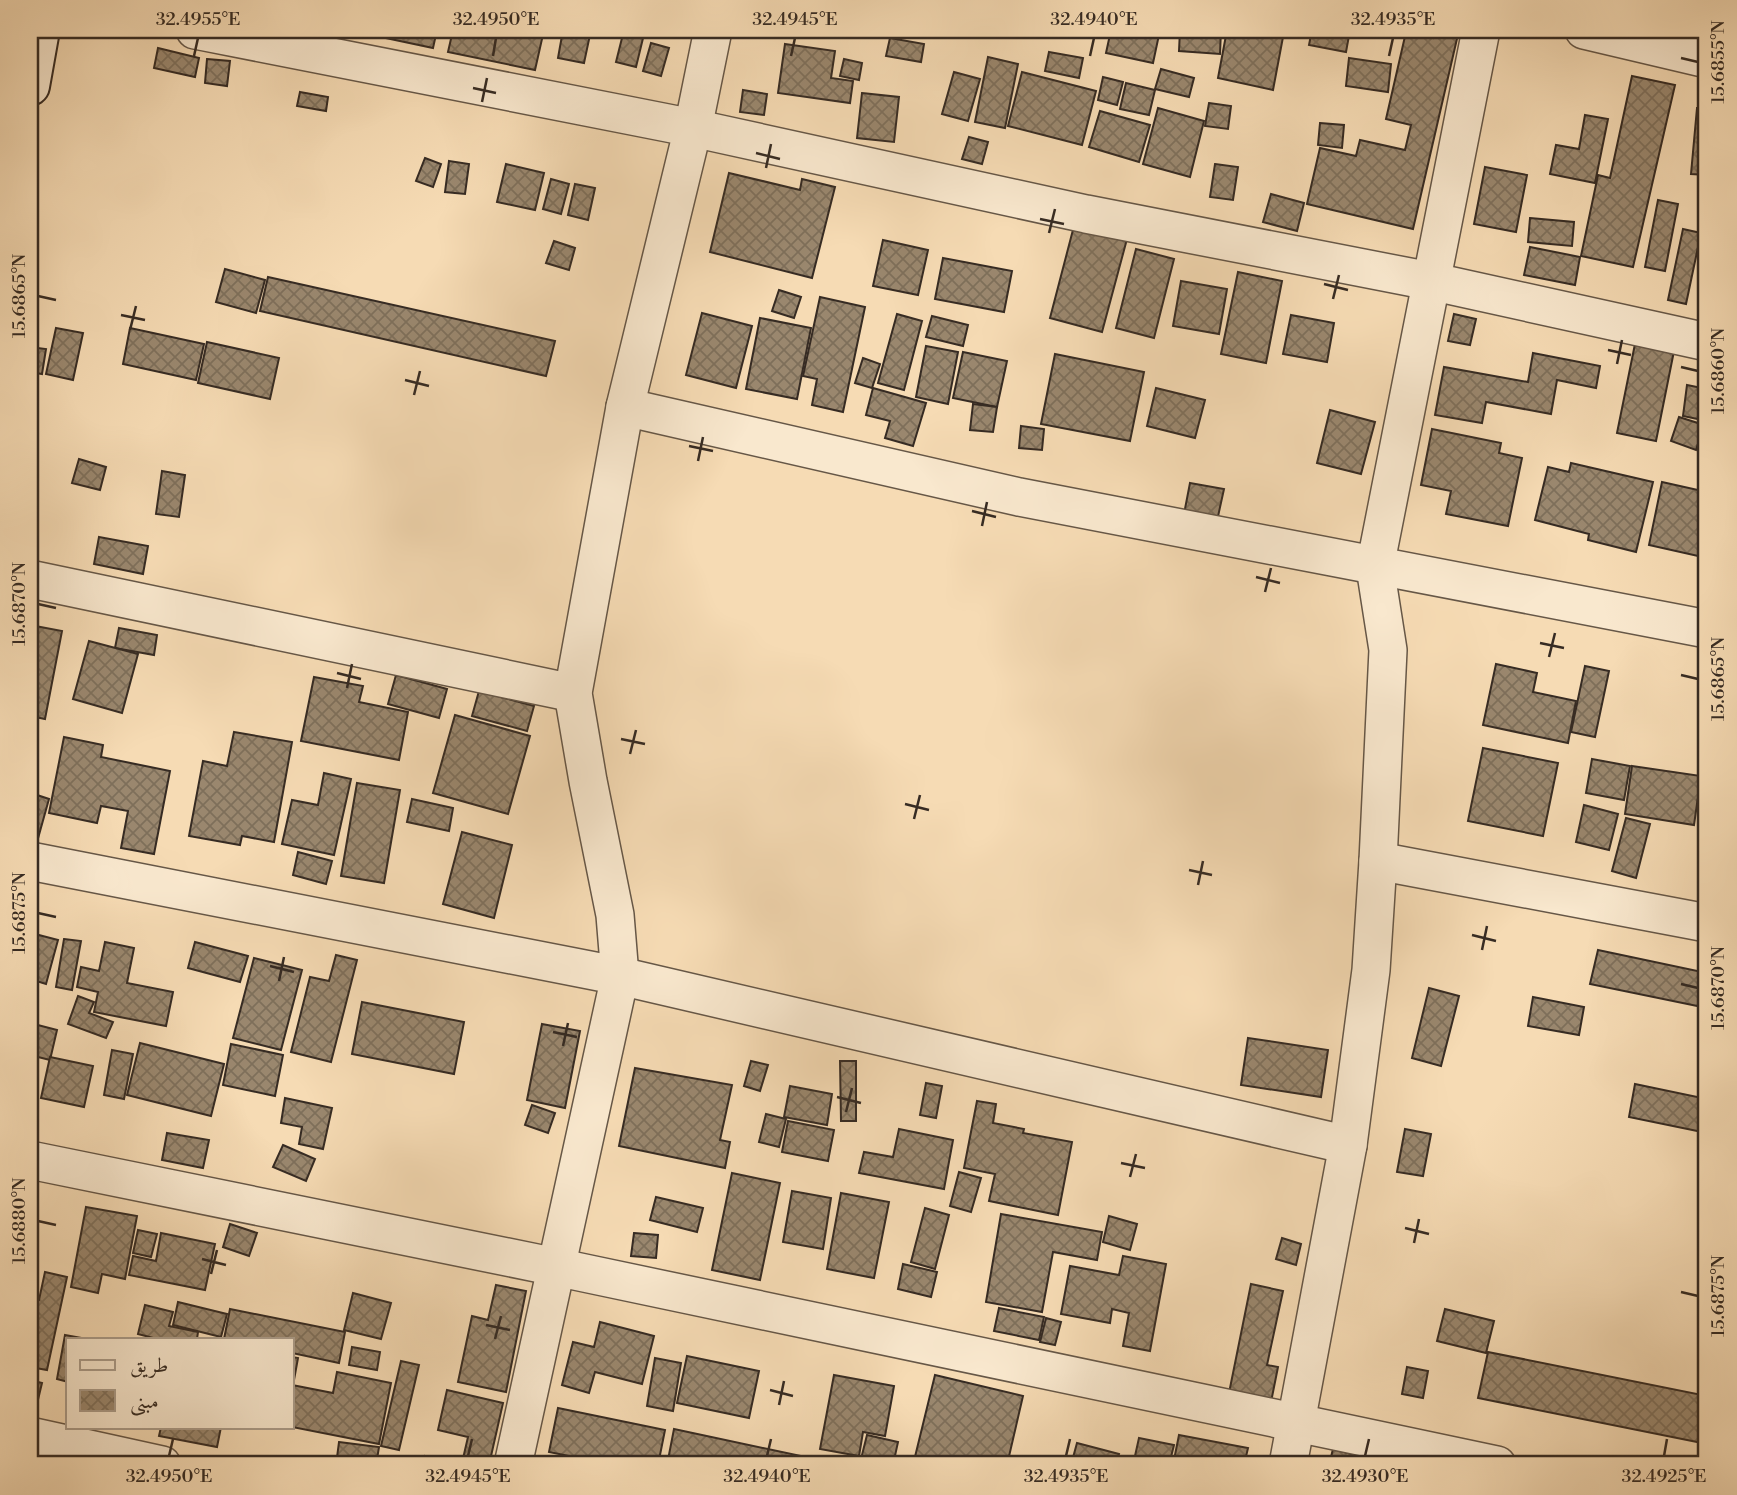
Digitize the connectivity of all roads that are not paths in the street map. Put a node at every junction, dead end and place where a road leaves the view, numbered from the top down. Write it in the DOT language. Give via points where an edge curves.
graph roads {
  1 [pos="195,30"];
  2 [pos="713,30"];
  3 [pos="1481,30"];
  4 [pos="1584,30"];
  5 [pos="1707,59"];
  6 [pos="693,128"];
  7 [pos="1430,281"];
  8 [pos="1707,342"];
  9 [pos="625,407"];
  10 [pos="1375,567"];
  11 [pos="30,579"];
  12 [pos="1707,629"];
  13 [pos="573,692"];
  14 [pos="30,861"];
  15 [pos="1378,861"];
  16 [pos="1707,923"];
  17 [pos="620,976"];
  18 [pos="1348,1145"];
  19 [pos="30,1160"];
  20 [pos="556,1267"];
  21 [pos="1296,1422"];
  22 [pos="30,1436"];
  23 [pos="162,1465"];
  24 [pos="513,1465"];
  25 [pos="1288,1465"];
  26 [pos="1497,1465"];
  1 -- 6 [label="street"];
  2 -- 6 [label="street"];
  3 -- 7 [label="street"];
  4 -- 5 [label="street"];
  6 -- 7 [label="street" via="1086,214"];
  6 -- 9 [label="street"];
  7 -- 8 [label="street"];
  7 -- 10 [label="street"];
  9 -- 10 [label="street" via="1020,497"];
  9 -- 13 [label="street"];
  10 -- 12 [label="street"];
  10 -- 15 [label="street" via="1388,650"];
  11 -- 13 [label="street"];
  13 -- 17 [label="street" via="615,915"];
  14 -- 17 [label="street"];
  15 -- 16 [label="street"];
  15 -- 18 [label="street" via="1371,970"];
  17 -- 18 [label="street"];
  17 -- 20 [label="street"];
  18 -- 21 [label="street"];
  19 -- 20 [label="street"];
  20 -- 21 [label="street"];
  20 -- 24 [label="street"];
  21 -- 25 [label="street"];
  21 -- 26 [label="street"];
  22 -- 23 [label="street"];
}
